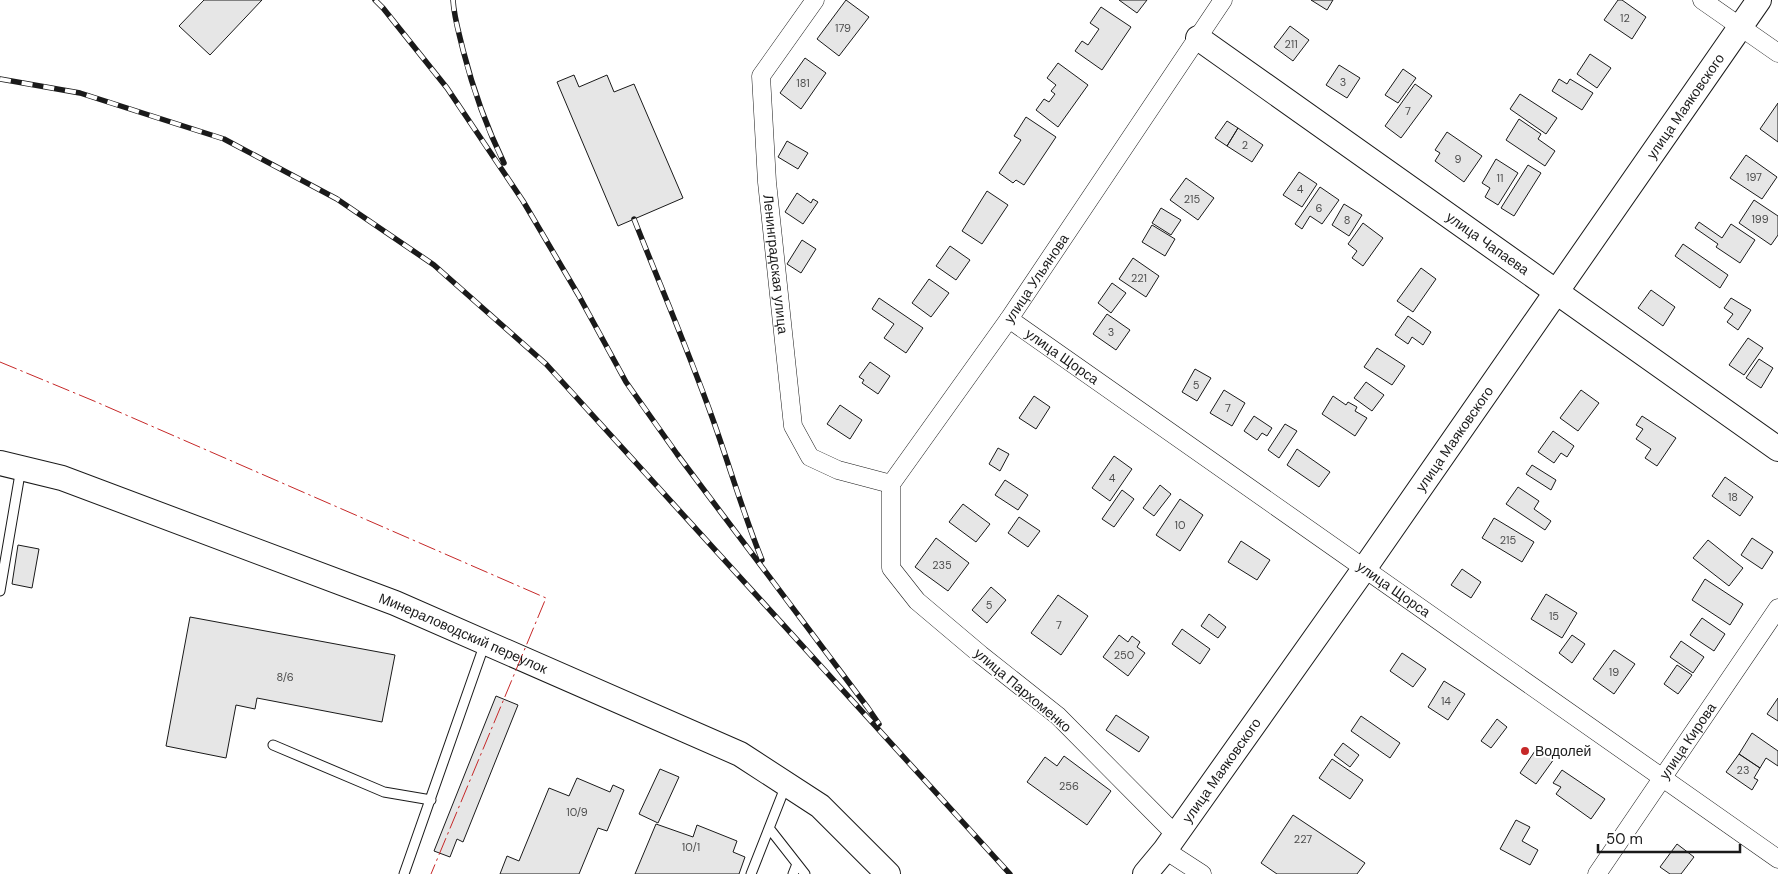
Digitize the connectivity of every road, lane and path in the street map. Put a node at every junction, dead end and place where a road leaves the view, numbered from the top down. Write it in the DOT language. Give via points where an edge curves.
graph roads {
  1 [pos="815,0"];
  2 [pos="1223,0"];
  3 [pos="1702,0"];
  4 [pos="1759,0"];
  5 [pos="1740,27"];
  6 [pos="1198,38"];
  7 [pos="1778,53"];
  8 [pos="1556,292"];
  9 [pos="1009,319"];
  10 [pos="1778,450"];
  11 [pos="11,466"];
  12 [pos="891,484"];
  13 [pos="1364,569"];
  14 [pos="0,591"];
  15 [pos="1778,608"];
  16 [pos="486,643"];
  17 [pos="273,745"];
  18 [pos="1662,778"];
  19 [pos="786,785"];
  20 [pos="431,800"];
  21 [pos="769,828"];
  22 [pos="1170,842"];
  23 [pos="1778,859"];
  24 [pos="797,864"];
  25 [pos="404,874"];
  26 [pos="751,874"];
  27 [pos="793,874"];
  28 [pos="805,874"];
  29 [pos="888,874"];
  30 [pos="1145,874"];
  31 [pos="1202,874"];
  32 [pos="1597,874"];
  1 -- 12 [label="street, Ленинградская улица" via="761,76 767,182 793,426 810,457 838,470"];
  2 -- 6 [label="street, улица Ульянова"];
  3 -- 5 [label="street"];
  4 -- 5 [label="street, улица Маяковского"];
  5 -- 7 [label="street"];
  5 -- 8 [label="street, улица Маяковского"];
  6 -- 8 [label="street, улица Чапаева"];
  6 -- 9 [label="street, улица Ульянова"];
  8 -- 10 [label="street, улица Чапаева"];
  8 -- 13 [label="street, улица Маяковского"];
  9 -- 12 [label="street, улица Ульянова"];
  9 -- 13 [label="street, улица Щорса"];
  11 -- 14 [label="lane"];
  11 -- 16 [label="street, Минераловодский переулок" via="81,484 395,603"];
  12 -- 22 [label="street, улица Пархоменко" via="891,568 917,601 1058,716"];
  13 -- 18 [label="street, улица Щорса"];
  13 -- 22 [label="street, улица Маяковского"];
  15 -- 18 [label="street, улица Кирова"];
  16 -- 19 [label="street, Минераловодский переулок" via="740,754"];
  16 -- 20 [label="lane"];
  17 -- 20 [label="lane" via="384,792"];
  18 -- 23 [label="street, улица Щорса"];
  18 -- 32 [label="street, улица Кирова"];
  19 -- 21 [label="lane"];
  19 -- 29 [label="street, Минераловодский переулок" via="820,806"];
  20 -- 25 [label="lane"];
  21 -- 24 [label="lane"];
  21 -- 26 [label="lane"];
  22 -- 30 [label="street, улица Маяковского"];
  22 -- 31 [label="street, улица Пархоменко"];
  24 -- 27 [label="lane"];
  24 -- 28 [label="lane"];
}
